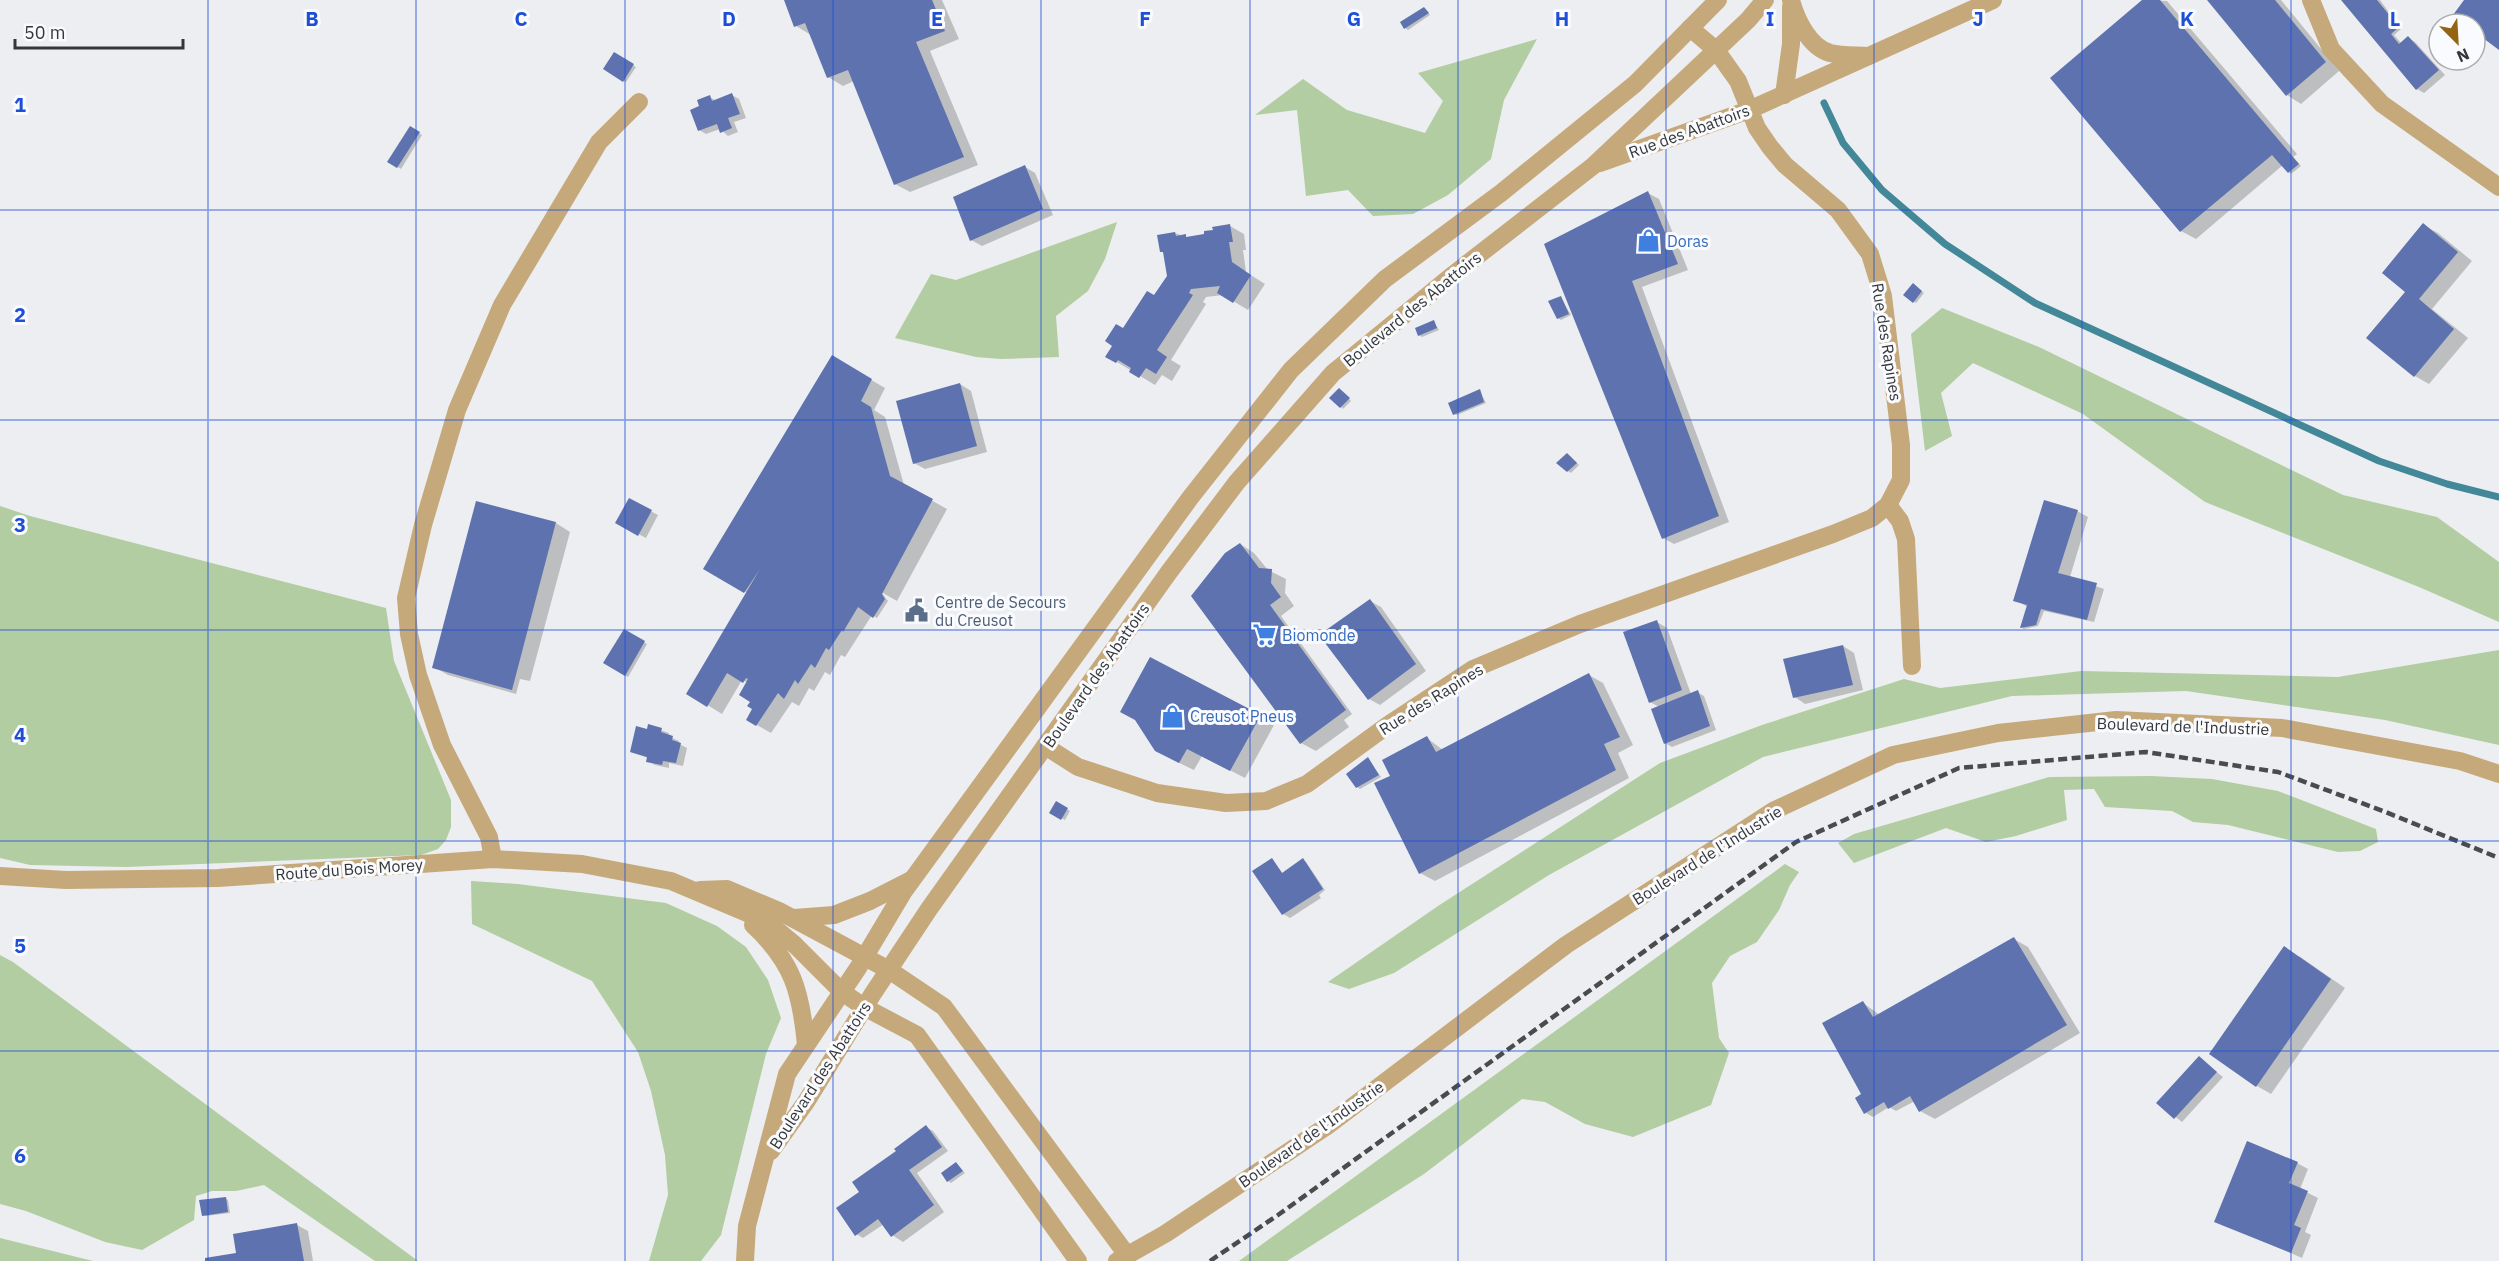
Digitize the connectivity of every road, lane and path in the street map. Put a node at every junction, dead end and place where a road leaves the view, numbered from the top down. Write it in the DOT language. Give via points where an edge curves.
graph roads {
  1 [pos="1718,0"];
  2 [pos="1765,0"];
  3 [pos="1993,0"];
  4 [pos="2312,0"];
  5 [pos="1791,2"];
  6 [pos="1690,28"];
  7 [pos="1716,50"];
  8 [pos="1871,56"];
  9 [pos="1785,95"];
  10 [pos="639,102"];
  11 [pos="1749,110"];
  12 [pos="1593,166"];
  13 [pos="2499,187"];
  14 [pos="1888,505"];
  15 [pos="1912,666"];
  16 [pos="1045,746"];
  17 [pos="2499,774"];
  18 [pos="493,859"];
  19 [pos="0,876"];
  20 [pos="913,879"];
  21 [pos="696,890"];
  22 [pos="735,907"];
  23 [pos="793,918"];
  24 [pos="864,957"];
  25 [pos="888,970"];
  26 [pos="842,992"];
  27 [pos="864,1007"];
  28 [pos="806,1045"];
  29 [pos="765,1160"];
  30 [pos="1122,1258"];
  31 [pos="745,1261"];
  32 [pos="1078,1261"];
  1 -- 6 [label="street, Boulevard des Abattoirs"];
  2 -- 7 [label="street, Boulevard des Abattoirs"];
  3 -- 8 [label="street, Rue des Abattoirs"];
  4 -- 13 [label="street" via="2331,49 2382,104"];
  5 -- 8 [label="street, Rue des Abattoirs" via="1816,45 1829,53"];
  5 -- 9 [label="street, Rue des Abattoirs"];
  6 -- 7 [label="street, Rue des Rapines"];
  6 -- 20 [label="street, Boulevard des Abattoirs" via="1626,91 1501,193 1385,279 1291,370 1190,498"];
  7 -- 11 [label="street, Rue des Rapines" via="1738,81"];
  7 -- 12 [label="street, Boulevard des Abattoirs"];
  8 -- 9 [label="street, Rue des Abattoirs"];
  9 -- 11 [label="street, Rue des Abattoirs"];
  10 -- 18 [label="street" via="599,142 502,305 456,410 406,598 417,675 442,745 489,837"];
  11 -- 12 [label="street, Rue des Abattoirs"];
  11 -- 14 [label="street, Rue des Rapines" via="1757,128 1785,165 1838,210 1870,254 1882,296 1901,445 1901,480"];
  12 -- 16 [label="street, Boulevard des Abattoirs" via="1333,373 1237,482"];
  14 -- 15 [label="street" via="1906,538"];
  14 -- 16 [label="street, Rue des Rapines" via="1872,518 1833,534 1580,624 1473,669 1307,784 1266,801 1226,803 1157,793 1078,767"];
  16 -- 25 [label="street, Boulevard des Abattoirs"];
  17 -- 30 [label="street, Boulevard de l'Industrie" via="2460,762 2282,728 2116,720 1998,733 1893,755 1773,811 1566,945 1327,1126 1165,1234"];
  18 -- 19 [label="street, Route du Bois Morey" via="218,878 66,880"];
  18 -- 21 [label="street, Route du Bois Morey" via="582,864 671,881"];
  20 -- 23 [label="street, Route du Bois Morey" via="870,902 834,915"];
  20 -- 24 [label="street, Boulevard des Abattoirs"];
  21 -- 22 [label="street, Route du Bois Morey"];
  21 -- 23 [label="street, Route du Bois Morey" via="727,889"];
  22 -- 26 [label="street, Route du Bois Morey" via="765,921"];
  22 -- 28 [label="street, Route du Bois Morey" via="771,942 786,963 798,987"];
  23 -- 24 [label="street, Route du Bois Morey"];
  24 -- 25 [label="street, Route du Bois Morey"];
  24 -- 26 [label="street, Boulevard des Abattoirs"];
  25 -- 27 [label="street, Boulevard des Abattoirs"];
  25 -- 30 [label="street, Route du Bois Morey" via="944,1007"];
  26 -- 27 [label="street, Route du Bois Morey"];
  26 -- 28 [label="street, Boulevard des Abattoirs"];
  27 -- 29 [label="street, Boulevard des Abattoirs"];
  27 -- 32 [label="street, Route du Bois Morey" via="917,1035"];
  28 -- 29 [label="street, Boulevard des Abattoirs" via="787,1074"];
  29 -- 31 [label="street" via="747,1226"];
}
